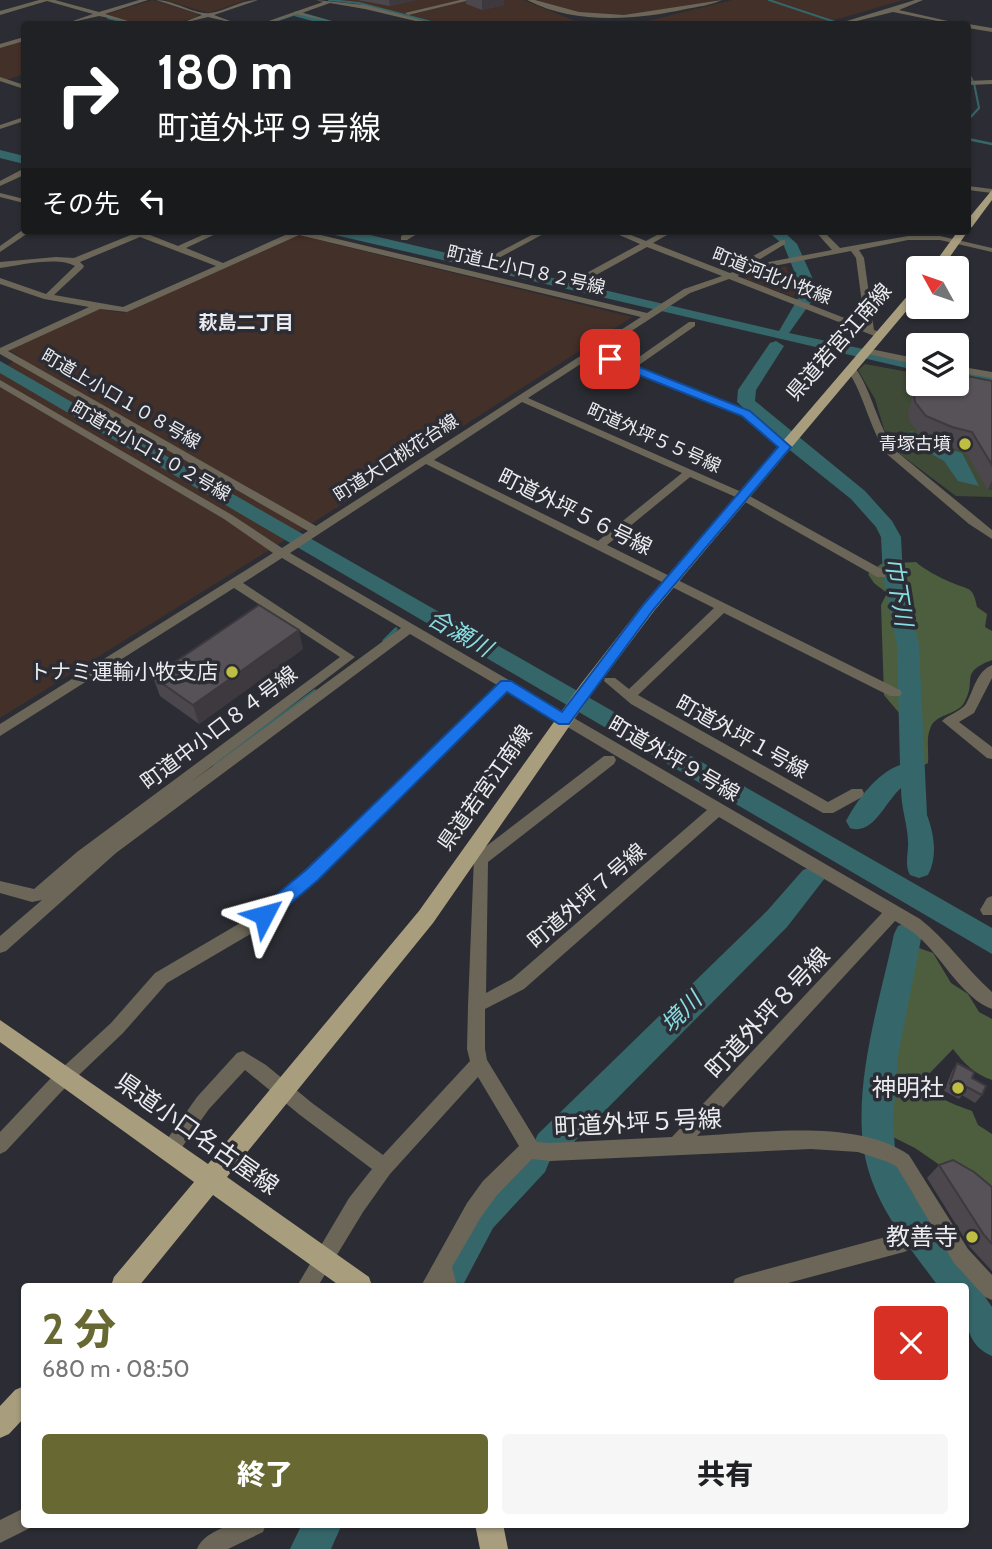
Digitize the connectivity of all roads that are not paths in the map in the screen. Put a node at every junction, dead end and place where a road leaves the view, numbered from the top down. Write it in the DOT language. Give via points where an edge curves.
graph roads {
  1 [pos="45,0"];
  2 [pos="145,0"];
  3 [pos="151,0"];
  4 [pos="159,0"];
  5 [pos="255,0"];
  6 [pos="320,0"];
  7 [pos="467,0"];
  8 [pos="530,0"];
  9 [pos="719,0"];
  10 [pos="920,0"];
  11 [pos="332,2"];
  12 [pos="558,10"];
  13 [pos="893,10"];
  14 [pos="0,13"];
  15 [pos="408,13"];
  16 [pos="99,15"];
  17 [pos="294,15"];
  18 [pos="656,15"];
  19 [pos="208,16"];
  20 [pos="78,21"];
  21 [pos="118,21"];
  22 [pos="123,21"];
  23 [pos="192,21"];
  24 [pos="225,21"];
  25 [pos="273,21"];
  26 [pos="316,21"];
  27 [pos="326,21"];
  28 [pos="421,21"];
  29 [pos="585,21"];
  30 [pos="633,21"];
  31 [pos="851,21"];
  32 [pos="944,21"];
  33 [pos="971,26"];
  34 [pos="992,30"];
  35 [pos="21,39"];
  36 [pos="0,46"];
  37 [pos="21,78"];
  38 [pos="0,79"];
  39 [pos="10,82"];
  40 [pos="992,82"];
  41 [pos="971,83"];
  42 [pos="0,85"];
  43 [pos="21,86"];
  44 [pos="21,119"];
  45 [pos="0,126"];
  46 [pos="21,174"];
  47 [pos="0,184"];
  48 [pos="971,188"];
  49 [pos="992,192"];
  50 [pos="0,195"];
  51 [pos="21,200"];
  52 [pos="971,221"];
  53 [pos="21,235"];
  54 [pos="129,235"];
  55 [pos="144,235"];
  56 [pos="208,235"];
  57 [pos="291,235"];
  58 [pos="312,235"];
  59 [pos="410,235"];
  60 [pos="537,235"];
  61 [pos="624,235"];
  62 [pos="663,235"];
  63 [pos="823,235"];
  64 [pos="960,235"];
  65 [pos="404,238"];
  66 [pos="956,241"];
  67 [pos="782,242"];
  68 [pos="647,244"];
  69 [pos="180,247"];
  70 [pos="1,248"];
  71 [pos="854,249"];
  72 [pos="992,250"];
  73 [pos="839,252"];
  74 [pos="945,256"];
  75 [pos="492,258"];
  76 [pos="75,261"];
  77 [pos="0,265"];
  78 [pos="221,265"];
  79 [pos="751,268"];
  80 [pos="728,275"];
  81 [pos="584,278"];
  82 [pos="0,281"];
  83 [pos="47,298"];
  84 [pos="906,302"];
  85 [pos="98,306"];
  86 [pos="654,310"];
  87 [pos="692,324"];
  88 [pos="875,333"];
  89 [pos="1,351"];
  90 [pos="591,352"];
  91 [pos="858,360"];
  92 [pos="906,362"];
  93 [pos="630,367"];
  94 [pos="969,371"];
  95 [pos="992,375"];
  96 [pos="0,383"];
  97 [pos="520,398"];
  98 [pos="788,443"];
  99 [pos="426,460"];
  100 [pos="691,474"];
  101 [pos="742,496"];
  102 [pos="315,532"];
  103 [pos="992,535"];
  104 [pos="602,547"];
  105 [pos="283,552"];
  106 [pos="881,574"];
  107 [pos="670,581"];
  108 [pos="235,583"];
  109 [pos="723,607"];
  110 [pos="410,628"];
  111 [pos="992,670"];
  112 [pos="610,681"];
  113 [pos="506,684"];
  114 [pos="895,693"];
  115 [pos="629,695"];
  116 [pos="565,719"];
  117 [pos="0,732"];
  118 [pos="992,754"];
  119 [pos="609,760"];
  120 [pos="857,793"];
  121 [pos="718,809"];
  122 [pos="478,854"];
  123 [pos="0,887"];
  124 [pos="893,912"];
  125 [pos="0,946"];
  126 [pos="992,1002"];
  127 [pos="476,1006"];
  128 [pos="0,1030"];
  129 [pos="479,1063"];
  130 [pos="65,1077"];
  131 [pos="284,1091"];
  132 [pos="0,1145"];
  133 [pos="676,1146"];
  134 [pos="169,1151"];
  135 [pos="539,1151"];
  136 [pos="384,1168"];
  137 [pos="211,1181"];
  138 [pos="904,1242"];
  139 [pos="324,1261"];
  140 [pos="441,1278"];
  141 [pos="126,1283"];
  142 [pos="309,1283"];
  143 [pos="356,1283"];
  144 [pos="753,1283"];
  145 [pos="992,1290"];
  146 [pos="21,1402"];
  147 [pos="0,1425"];
  148 [pos="21,1521"];
  149 [pos="247,1528"];
  150 [pos="490,1528"];
  151 [pos="0,1532"];
  152 [pos="208,1549"];
  153 [pos="494,1549"];
  1 -- 14 [label="street"];
  1 -- 16 [label="street"];
  2 -- 16 [label="street"];
  3 -- 16 [label="street"];
  4 -- 19 [label="street"];
  5 -- 19 [label="street"];
  6 -- 11 [label="street"];
  7 -- 15 [label="street"];
  8 -- 12 [label="street"];
  9 -- 18 [label="street"];
  10 -- 13 [label="street"];
  11 -- 17 [label="street"];
  11 -- 27 [label="street" via="300,14"];
  11 -- 28 [label="street"];
  12 -- 18 [label="street" via="604,17"];
  12 -- 29 [label="street"];
  13 -- 31 [label="street"];
  13 -- 32 [label="street"];
  16 -- 20 [label="street"];
  16 -- 21 [label="street"];
  16 -- 22 [label="street"];
  17 -- 25 [label="street"];
  17 -- 26 [label="street"];
  18 -- 30 [label="street"];
  19 -- 23 [label="street"];
  19 -- 24 [label="street"];
  33 -- 34 [label="street"];
  35 -- 36 [label="street"];
  37 -- 39 [label="street"];
  38 -- 39 [label="street"];
  39 -- 42 [label="street"];
  39 -- 43 [label="street"];
  40 -- 41 [label="street"];
  44 -- 45 [label="street"];
  46 -- 47 [label="street"];
  48 -- 49 [label="street"];
  49 -- 52 [label="main road"];
  50 -- 51 [label="street"];
  53 -- 70 [label="street"];
  54 -- 76 [label="street"];
  55 -- 69 [label="street"];
  56 -- 69 [label="street"];
  57 -- 78 [label="street, 町道上小口８２号線"];
  58 -- 86 [label="street, 町道上小口８２号線"];
  59 -- 65 [label="street"];
  60 -- 75 [label="street"];
  61 -- 68 [label="street, 町道河北小牧線"];
  62 -- 68 [label="street"];
  63 -- 73 [label="street"];
  64 -- 66 [label="main road"];
  66 -- 71 [label="street, 町道大口桃花台線" via="915,237"];
  66 -- 72 [label="street, 町道大口桃花台線"];
  66 -- 74 [label="main road"];
  67 -- 79 [label="street" via="747,263"];
  68 -- 80 [label="street, 町道河北小牧線"];
  68 -- 81 [label="street"];
  69 -- 78 [label="street"];
  71 -- 73 [label="street, 町道大口桃花台線"];
  71 -- 88 [label="street" via="860,258"];
  73 -- 79 [label="street, 町道大口桃花台線"];
  76 -- 77 [label="street"];
  76 -- 83 [label="street" via="80,266"];
  78 -- 85 [label="street, 町道上小口８２号線" via="124,310"];
  79 -- 80 [label="street, 町道大口桃花台線"];
  80 -- 86 [label="street, 町道大口桃花台線"];
  80 -- 88 [label="street, 町道河北小牧線"];
  82 -- 83 [label="street"];
  83 -- 85 [label="street"];
  84 -- 88 [label="main road, 県道若宮江南線"];
  85 -- 89 [label="street, 町道上小口１０８号線"];
  86 -- 90 [label="street, 町道大口桃花台線"];
  87 -- 93 [label="street"];
  88 -- 91 [label="main road, 県道若宮江南線"];
  89 -- 102 [label="street, 町道上小口１０８号線"];
  90 -- 93 [label="street"];
  90 -- 97 [label="street, 町道大口桃花台線"];
  91 -- 92 [label="street"];
  91 -- 98 [label="main road, 県道若宮江南線"];
  91 -- 103 [label="street" via="858,378 892,453"];
  93 -- 98 [label="street" via="746,414"];
  94 -- 95 [label="street"];
  96 -- 105 [label="street, 町道中小口１０２号線"];
  97 -- 99 [label="street, 町道大口桃花台線"];
  97 -- 100 [label="street, 町道外坪５５号線"];
  98 -- 101 [label="main road, 県道若宮江南線"];
  99 -- 102 [label="street, 町道大口桃花台線"];
  99 -- 104 [label="street, 町道外坪５６号線"];
  100 -- 101 [label="street, 町道外坪５５号線"];
  100 -- 104 [label="street"];
  101 -- 106 [label="street, 町道外坪５５号線"];
  101 -- 107 [label="main road, 県道若宮江南線"];
  102 -- 105 [label="street, 町道大口桃花台線"];
  104 -- 107 [label="street, 町道外坪５６号線"];
  105 -- 108 [label="street, 町道大口桃花台線"];
  105 -- 110 [label="street, 町道外坪９号線"];
  107 -- 109 [label="street, 町道外坪５６号線"];
  107 -- 116 [label="main road, 県道若宮江南線"];
  108 -- 117 [label="street, 町道大口桃花台線"];
  108 -- 123 [label="street, 町道中小口８４号線" via="349,657 82,856 38,895"];
  109 -- 114 [label="street, 町道外坪５６号線"];
  109 -- 115 [label="street"];
  110 -- 113 [label="street, 町道外坪９号線"];
  110 -- 125 [label="street" via="111,849"];
  111 -- 118 [label="street" via="969,710 949,721"];
  112 -- 115 [label="street, 町道外坪１号線"];
  113 -- 116 [label="street, 町道外坪９号線"];
  113 -- 130 [label="street" via="312,875 253,924 161,978"];
  115 -- 120 [label="street, 町道外坪１号線" via="828,809"];
  116 -- 121 [label="street, 町道外坪９号線"];
  116 -- 122 [label="main road, 県道若宮江南線"];
  119 -- 122 [label="street"];
  121 -- 124 [label="street, 町道外坪９号線"];
  121 -- 127 [label="street, 町道外坪７号線" via="518,984"];
  122 -- 127 [label="street, 町道外坪５号線"];
  122 -- 131 [label="main road, 県道若宮江南線"];
  124 -- 126 [label="street, 町道外坪９号線" via="922,929"];
  124 -- 133 [label="street, 町道外坪８号線"];
  127 -- 129 [label="street, 町道外坪５号線"];
  128 -- 130 [label="main road, 県道小口名古屋線"];
  129 -- 135 [label="street, 町道外坪５号線"];
  129 -- 136 [label="street"];
  130 -- 132 [label="street"];
  130 -- 134 [label="main road, 県道小口名古屋線"];
  131 -- 134 [label="street" via="243,1059 203,1103"];
  131 -- 136 [label="street"];
  131 -- 137 [label="main road, 県道若宮江南線"];
  133 -- 135 [label="street, 町道外坪５号線"];
  133 -- 145 [label="street, 町道外坪５号線" via="811,1140 866,1145 893,1154 905,1164 961,1256"];
  134 -- 137 [label="main road, 県道小口名古屋線"];
  135 -- 140 [label="street" via="490,1188 459,1233"];
  136 -- 139 [label="street"];
  137 -- 139 [label="main road, 県道小口名古屋線"];
  137 -- 141 [label="main road, 県道若宮江南線"];
  138 -- 144 [label="street"];
  139 -- 142 [label="street"];
  139 -- 143 [label="main road, 県道小口名古屋線"];
  146 -- 147 [label="main road"];
  148 -- 151 [label="street"];
  149 -- 152 [label="street"];
  150 -- 153 [label="main road"];
}
